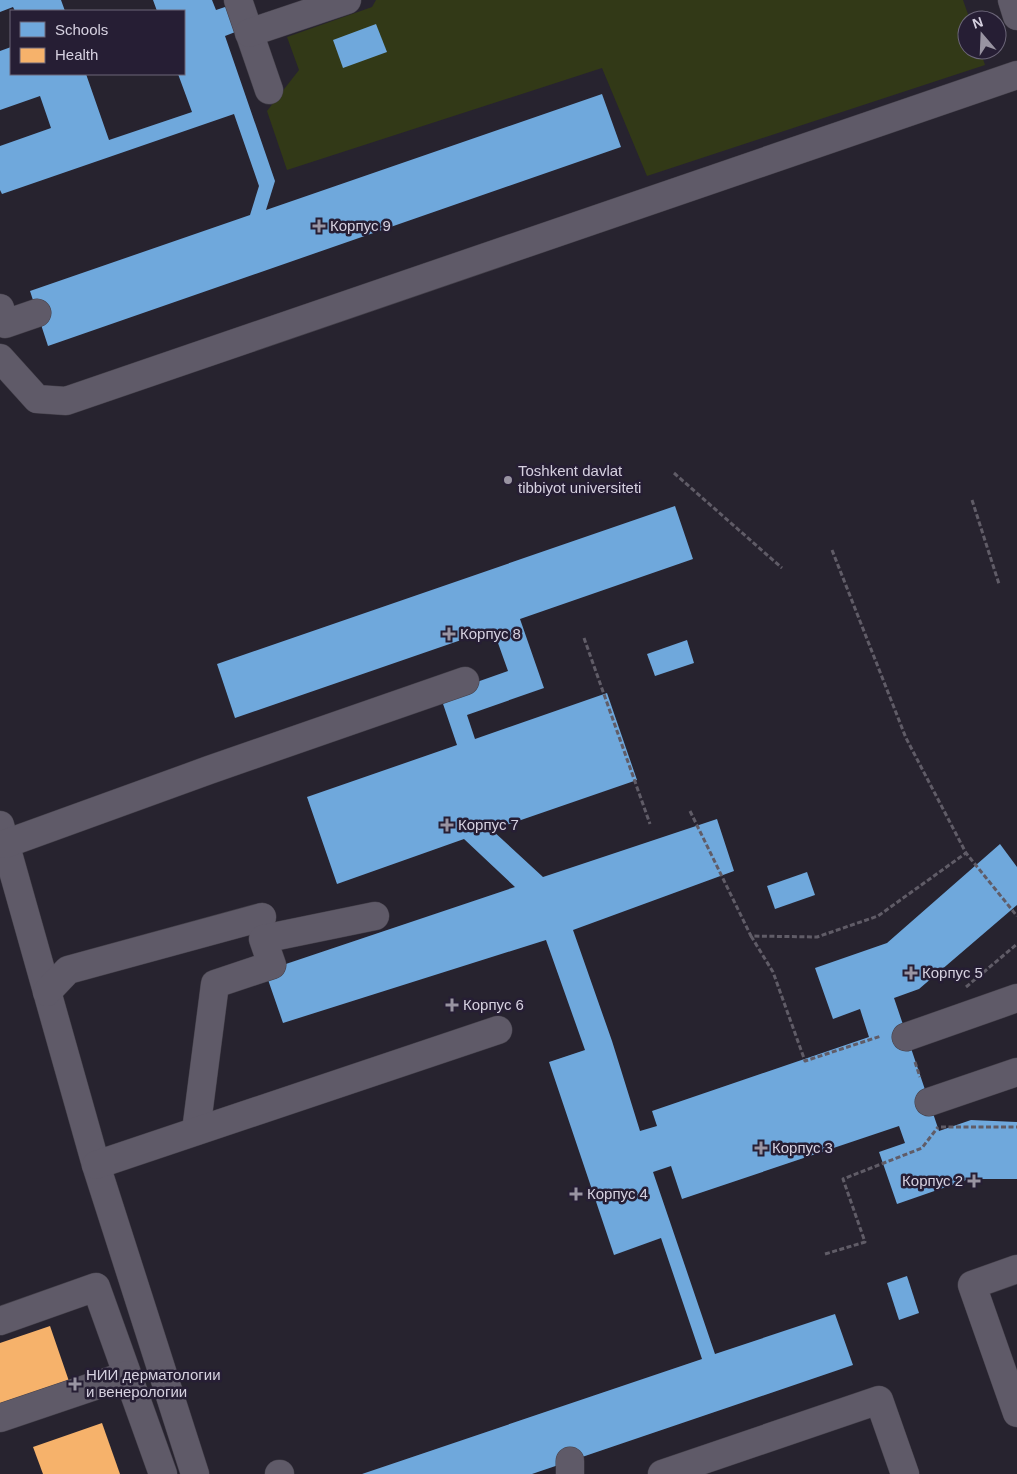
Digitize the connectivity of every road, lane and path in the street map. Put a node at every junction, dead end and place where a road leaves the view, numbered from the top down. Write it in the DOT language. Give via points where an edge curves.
graph roads {
  1 [pos="238,0"];
  2 [pos="347,0"];
  3 [pos="1012,0"];
  4 [pos="1017,16"];
  5 [pos="249,33"];
  6 [pos="1017,75"];
  7 [pos="269,90"];
  8 [pos="0,308"];
  9 [pos="37,313"];
  10 [pos="0,358"];
  11 [pos="674,473"];
  12 [pos="972,500"];
  13 [pos="832,550"];
  14 [pos="782,568"];
  15 [pos="999,584"];
  16 [pos="584,638"];
  17 [pos="465,680"];
  18 [pos="690,811"];
  19 [pos="650,824"];
  20 [pos="2,834"];
  21 [pos="966,853"];
  22 [pos="262,916"];
  23 [pos="375,916"];
  24 [pos="1017,916"];
  25 [pos="751,936"];
  26 [pos="1017,944"];
  27 [pos="965,988"];
  28 [pos="47,992"];
  29 [pos="1017,998"];
  30 [pos="498,1030"];
  31 [pos="906,1037"];
  32 [pos="1017,1072"];
  33 [pos="934,1115"];
  34 [pos="1017,1127"];
  35 [pos="196,1131"];
  36 [pos="96,1165"];
  37 [pos="825,1254"];
  38 [pos="1017,1269"];
  39 [pos="0,1321"];
  40 [pos="127,1375"];
  41 [pos="1017,1413"];
  42 [pos="0,1418"];
  43 [pos="162,1474"];
  44 [pos="195,1474"];
  45 [pos="662,1474"];
  46 [pos="905,1474"];
  1 -- 5 [label="street"];
  2 -- 5 [label="street"];
  3 -- 4 [label="street"];
  5 -- 7 [label="street"];
  6 -- 10 [label="street" via="66,401 37,399"];
  8 -- 9 [label="street" via="5,324"];
  11 -- 14 [label="path"];
  12 -- 15 [label="path"];
  13 -- 21 [label="path" via="906,738"];
  16 -- 19 [label="path"];
  17 -- 20 [label="street" via="209,770"];
  18 -- 25 [label="path"];
  20 -- 28 [label="street"];
  21 -- 24 [label="path"];
  21 -- 25 [label="path" via="878,916 817,936"];
  22 -- 28 [label="street" via="68,970"];
  23 -- 35 [label="street" via="263,939 272,965 215,984"];
  25 -- 31 [label="path" via="773,972 805,1061 885,1035"];
  26 -- 27 [label="path"];
  28 -- 36 [label="street"];
  29 -- 31 [label="street"];
  30 -- 35 [label="street"];
  31 -- 33 [label="path"];
  32 -- 33 [label="street"];
  33 -- 34 [label="path"];
  33 -- 37 [label="path" via="922,1148 843,1179 865,1242"];
  35 -- 36 [label="street"];
  36 -- 44 [label="street"];
  38 -- 41 [label="street" via="972,1285"];
  39 -- 40 [label="street" via="96,1287"];
  40 -- 42 [label="street"];
  40 -- 43 [label="street"];
  45 -- 46 [label="street" via="879,1400"];
}
